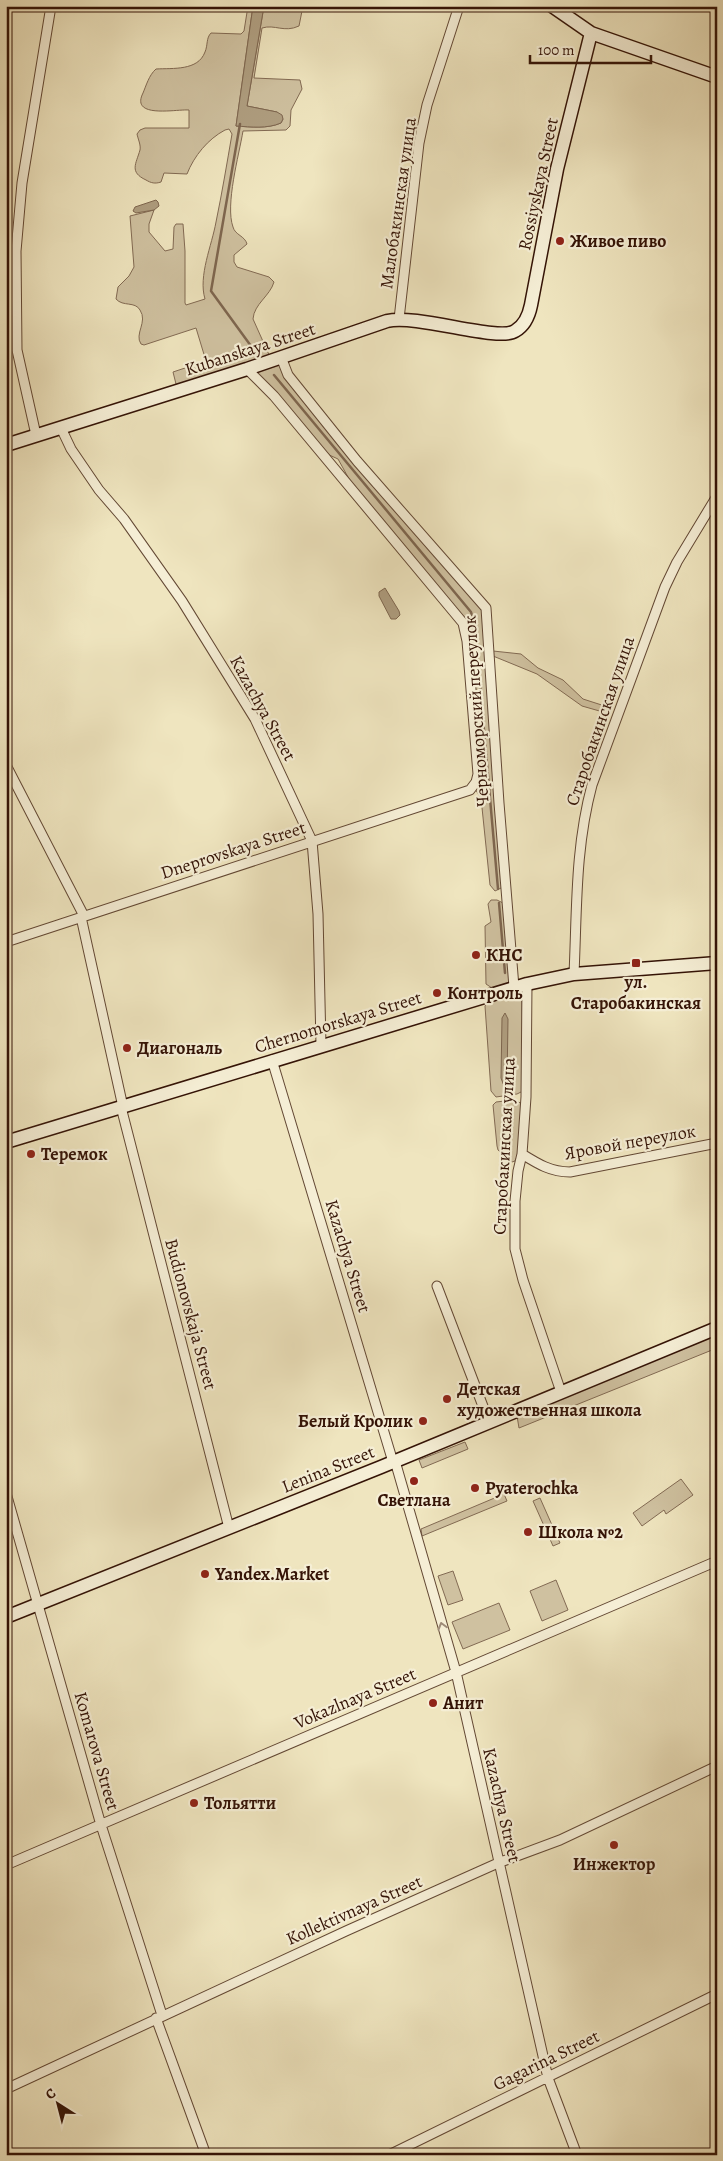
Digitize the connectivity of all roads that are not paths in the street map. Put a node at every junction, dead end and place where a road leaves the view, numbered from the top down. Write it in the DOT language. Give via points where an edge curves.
graph roads {
  1 [pos="50,6"];
  2 [pos="459,6"];
  3 [pos="552,6"];
  4 [pos="591,33"];
  5 [pos="717,77"];
  6 [pos="399,319"];
  7 [pos="508,334"];
  8 [pos="281,357"];
  9 [pos="247,369"];
  10 [pos="61,428"];
  11 [pos="36,435"];
  12 [pos="6,445"];
  13 [pos="717,496"];
  14 [pos="6,764"];
  15 [pos="312,841"];
  16 [pos="82,917"];
  17 [pos="6,942"];
  18 [pos="717,963"];
  19 [pos="574,974"];
  20 [pos="520,985"];
  21 [pos="321,1045"];
  22 [pos="272,1060"];
  23 [pos="122,1107"];
  24 [pos="6,1142"];
  25 [pos="717,1143"];
  26 [pos="522,1154"];
  27 [pos="436,1286"];
  28 [pos="717,1328"];
  29 [pos="562,1392"];
  30 [pos="489,1422"];
  31 [pos="394,1461"];
  32 [pos="6,1493"];
  33 [pos="230,1528"];
  34 [pos="717,1561"];
  35 [pos="37,1604"];
  36 [pos="6,1617"];
  37 [pos="456,1672"];
  38 [pos="717,1766"];
  39 [pos="101,1825"];
  40 [pos="498,1864"];
  41 [pos="6,1865"];
  42 [pos="717,1994"];
  43 [pos="159,2017"];
  44 [pos="548,2078"];
  45 [pos="6,2089"];
  46 [pos="206,2155"];
  47 [pos="389,2155"];
  48 [pos="577,2155"];
  1 -- 11 [label="street" via="22,183 16,252 17,350"];
  2 -- 6 [label="street, Малобакинская улица" via="427,105 419,143"];
  3 -- 4 [label="street"];
  4 -- 5 [label="street"];
  4 -- 7 [label="street, Rossiyskaya Street" via="557,169 531,305 523,324"];
  6 -- 7 [label="street, Kubanskaya Street"];
  6 -- 8 [label="street, Kubanskaya Street"];
  8 -- 9 [label="street, Kubanskaya Street"];
  8 -- 20 [label="street, Черноморский переулок" via="288,375 357,461 486,608 499,803"];
  9 -- 10 [label="street, Kubanskaya Street"];
  9 -- 15 [label="street, Dneprovskaya Street" via="274,396 463,623 467,641 478,774 474,786 470,790"];
  10 -- 11 [label="street, Kubanskaya Street"];
  10 -- 15 [label="street, Kazachya Street" via="99,490 124,519 182,601 255,719"];
  11 -- 12 [label="street, Kubanskaya Street"];
  13 -- 19 [label="street, Старобакинская улица" via="665,587 592,785 580,842"];
  14 -- 16 [label="street, Budionovskaja Street"];
  15 -- 16 [label="street, Dneprovskaya Street"];
  15 -- 21 [label="street, Kazachya Street" via="318,914"];
  16 -- 17 [label="street, Dneprovskaya Street"];
  16 -- 23 [label="street, Budionovskaja Street"];
  18 -- 19 [label="street, Chernomorskaya Street"];
  19 -- 20 [label="street, Chernomorskaya Street"];
  20 -- 21 [label="street, Chernomorskaya Street"];
  20 -- 26 [label="street, Старобакинская улица" via="526,1097"];
  21 -- 22 [label="street, Chernomorskaya Street"];
  22 -- 23 [label="street, Chernomorskaya Street"];
  22 -- 31 [label="street, Kazachya Street"];
  23 -- 24 [label="street, Chernomorskaya Street"];
  23 -- 33 [label="street, Budionovskaja Street"];
  25 -- 26 [label="street, Яровой переулок" via="570,1172 543,1167"];
  26 -- 29 [label="street, Старобакинская улица" via="515,1201 517,1261"];
  27 -- 30 [label="street"];
  28 -- 29 [label="street, Lenina Street"];
  29 -- 30 [label="street, Lenina Street"];
  30 -- 31 [label="street, Lenina Street"];
  31 -- 33 [label="street, Lenina Street"];
  37 -- 31 [label="street, Kazachya Street, one-way"];
  32 -- 35 [label="street, Komarova Street"];
  33 -- 35 [label="street, Lenina Street"];
  34 -- 37 [label="street, Vokazlnaya Street"];
  35 -- 36 [label="street, Lenina Street"];
  35 -- 39 [label="street, Komarova Street"];
  37 -- 39 [label="street, Vokazlnaya Street"];
  37 -- 40 [label="street, Kazachya Street"];
  38 -- 40 [label="street, Kollektivnaya Street" via="560,1840"];
  39 -- 41 [label="street, Vokazlnaya Street"];
  39 -- 43 [label="street, Komarova Street"];
  40 -- 43 [label="street, Kollektivnaya Street"];
  40 -- 44 [label="street, Kazachya Street"];
  42 -- 44 [label="street, Gagarina Street"];
  43 -- 45 [label="street, Kollektivnaya Street"];
  43 -- 46 [label="street, Komarova Street"];
  44 -- 47 [label="street, Gagarina Street"];
  44 -- 48 [label="street, Kazachya Street"];
}
